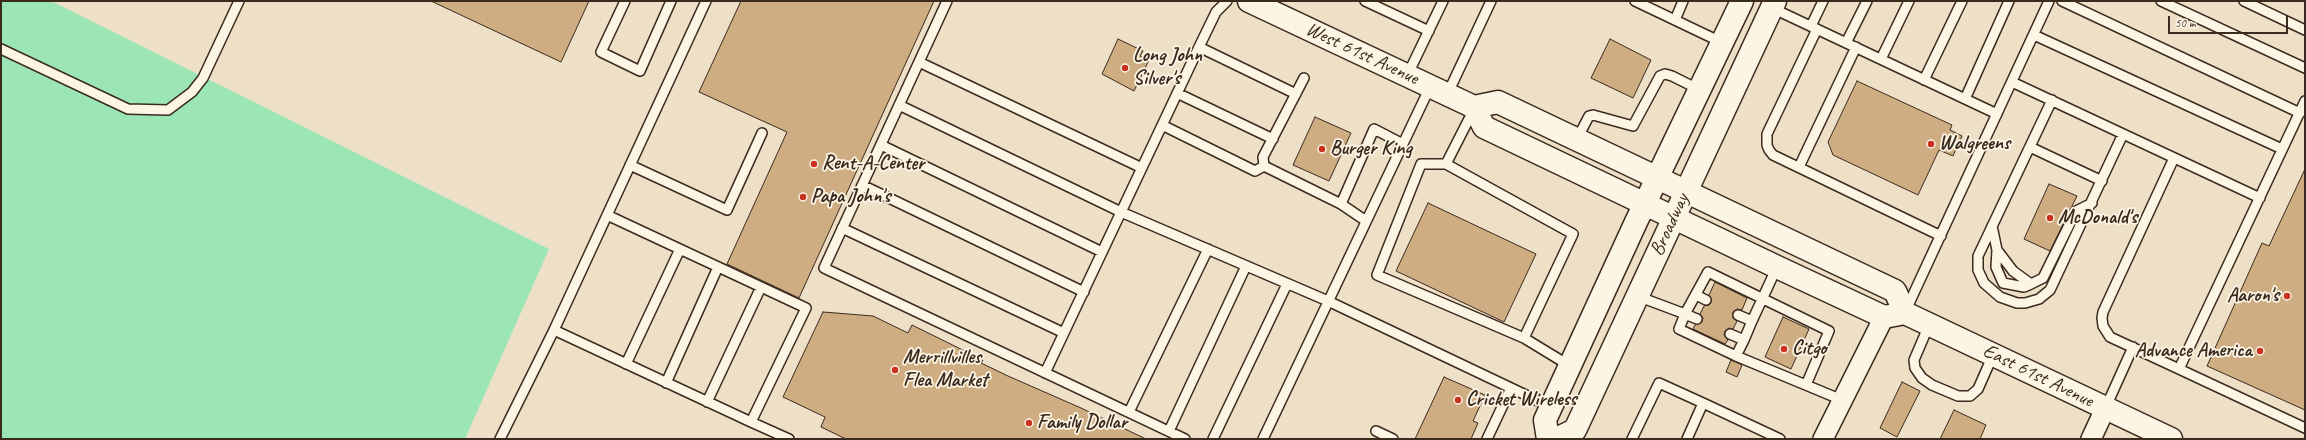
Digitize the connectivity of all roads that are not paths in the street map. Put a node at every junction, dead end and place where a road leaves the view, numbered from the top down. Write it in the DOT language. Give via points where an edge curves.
graph roads {
  1 [pos="239,1"];
  2 [pos="625,1"];
  3 [pos="671,1"];
  4 [pos="706,1"];
  5 [pos="946,1"];
  6 [pos="1227,1"];
  7 [pos="1249,1"];
  8 [pos="1365,1"];
  9 [pos="1443,1"];
  10 [pos="1491,1"];
  11 [pos="1635,1"];
  12 [pos="1683,1"];
  13 [pos="1742,1"];
  14 [pos="1823,1"];
  15 [pos="1867,1"];
  16 [pos="1908,1"];
  17 [pos="1962,1"];
  18 [pos="2009,1"];
  19 [pos="2050,1"];
  20 [pos="2062,1"];
  21 [pos="2161,1"];
  22 [pos="2244,1"];
  23 [pos="1774,4"];
  24 [pos="1675,20"];
  25 [pos="1814,27"];
  26 [pos="2305,30"];
  27 [pos="1428,31"];
  28 [pos="2034,35"];
  29 [pos="1723,43"];
  30 [pos="1846,43"];
  31 [pos="1199,47"];
  32 [pos="1856,47"];
  33 [pos="1,49"];
  34 [pos="1881,59"];
  35 [pos="919,62"];
  36 [pos="2305,68"];
  37 [pos="1407,76"];
  38 [pos="1304,78"];
  39 [pos="1924,80"];
  40 [pos="2012,82"];
  41 [pos="1700,90"];
  42 [pos="1438,91"];
  43 [pos="1177,93"];
  44 [pos="1296,94"];
  45 [pos="1965,99"];
  46 [pos="2052,100"];
  47 [pos="2305,101"];
  48 [pos="899,105"];
  49 [pos="1474,107"];
  50 [pos="2300,113"];
  51 [pos="1997,114"];
  52 [pos="1162,124"];
  53 [pos="762,133"];
  54 [pos="2123,134"];
  55 [pos="1273,139"];
  56 [pos="1577,139"];
  57 [pos="1403,144"];
  58 [pos="881,145"];
  59 [pos="2030,147"];
  60 [pos="2282,150"];
  61 [pos="2174,158"];
  62 [pos="1446,164"];
  63 [pos="630,165"];
  64 [pos="1264,166"];
  65 [pos="1799,167"];
  66 [pos="1142,168"];
  67 [pos="1658,179"];
  68 [pos="2102,181"];
  69 [pos="862,186"];
  70 [pos="1685,192"];
  71 [pos="2260,198"];
  72 [pos="2092,203"];
  73 [pos="1341,204"];
  74 [pos="1645,204"];
  75 [pos="1121,212"];
  76 [pos="607,215"];
  77 [pos="1673,217"];
  78 [pos="1366,221"];
  79 [pos="1992,226"];
  80 [pos="842,228"];
  81 [pos="1941,236"];
  82 [pos="680,249"];
  83 [pos="1208,249"];
  84 [pos="1997,250"];
  85 [pos="1102,252"];
  86 [pos="1246,266"];
  87 [pos="718,267"];
  88 [pos="1777,267"];
  89 [pos="1288,284"];
  90 [pos="2032,284"];
  91 [pos="761,287"];
  92 [pos="1084,292"];
  93 [pos="1696,295"];
  94 [pos="1637,296"];
  95 [pos="1763,298"];
  96 [pos="1706,300"];
  97 [pos="1328,301"];
  98 [pos="1685,314"];
  99 [pos="1738,315"];
  100 [pos="1894,315"];
  101 [pos="1697,319"];
  102 [pos="1752,322"];
  103 [pos="1930,325"];
  104 [pos="554,330"];
  105 [pos="1064,333"];
  106 [pos="1730,334"];
  107 [pos="1524,338"];
  108 [pos="1744,340"];
  109 [pos="2133,347"];
  110 [pos="1993,355"];
  111 [pos="1736,356"];
  112 [pos="626,364"];
  113 [pos="1570,366"];
  114 [pos="2179,369"];
  115 [pos="1045,373"];
  116 [pos="666,382"];
  117 [pos="1806,385"];
  118 [pos="1511,388"];
  119 [pos="1842,400"];
  120 [pos="707,402"];
  121 [pos="1704,403"];
  122 [pos="1551,407"];
  123 [pos="2105,409"];
  124 [pos="1129,412"];
  125 [pos="751,422"];
  126 [pos="2305,428"];
  127 [pos="1168,431"];
  128 [pos="1376,431"];
  129 [pos="500,439"];
  130 [pos="789,439"];
  131 [pos="1185,439"];
  132 [pos="1213,439"];
  133 [pos="1263,439"];
  134 [pos="1393,439"];
  135 [pos="1486,439"];
  136 [pos="1548,439"];
  137 [pos="1556,439"];
  138 [pos="1632,439"];
  139 [pos="1687,439"];
  140 [pos="1780,439"];
  141 [pos="1823,439"];
  142 [pos="2091,439"];
  143 [pos="2171,439"];
  1 -- 33 [label="lane" via="203,78 192,92 168,110 128,109"];
  2 -- 3 [label="lane" via="601,52 640,71"];
  4 -- 63 [label="lane"];
  5 -- 35 [label="lane"];
  6 -- 31 [label="lane" via="1216,12"];
  7 -- 37 [label="main road, West 61st Avenue"];
  8 -- 27 [label="lane"];
  9 -- 27 [label="lane"];
  10 -- 42 [label="lane"];
  11 -- 24 [label="lane"];
  12 -- 24 [label="lane"];
  13 -- 29 [label="main road, Broadway"];
  14 -- 25 [label="lane"];
  15 -- 30 [label="lane"];
  16 -- 34 [label="lane"];
  17 -- 39 [label="lane"];
  18 -- 45 [label="lane"];
  19 -- 28 [label="lane"];
  20 -- 50 [label="lane"];
  21 -- 36 [label="lane"];
  22 -- 26 [label="lane"];
  23 -- 25 [label="lane"];
  23 -- 70 [label="main road, Broadway"];
  24 -- 29 [label="lane"];
  25 -- 30 [label="lane"];
  25 -- 65 [label="lane" via="1766,140 1773,155"];
  27 -- 37 [label="lane"];
  28 -- 40 [label="lane"];
  28 -- 60 [label="lane"];
  29 -- 41 [label="main road, Broadway"];
  30 -- 32 [label="lane"];
  31 -- 43 [label="lane"];
  31 -- 44 [label="lane"];
  32 -- 34 [label="lane"];
  32 -- 65 [label="lane"];
  34 -- 39 [label="lane"];
  35 -- 48 [label="lane"];
  35 -- 66 [label="lane"];
  37 -- 42 [label="main road, West 61st Avenue"];
  38 -- 44 [label="lane"];
  39 -- 45 [label="lane"];
  40 -- 46 [label="lane"];
  40 -- 51 [label="lane"];
  41 -- 56 [label="lane" via="1665,74 1660,76 1633,126 1593,115 1589,116"];
  41 -- 67 [label="main road, Broadway"];
  42 -- 49 [label="main road, West 61st Avenue"];
  42 -- 57 [label="lane"];
  43 -- 52 [label="lane"];
  43 -- 55 [label="lane"];
  44 -- 55 [label="lane"];
  45 -- 51 [label="lane"];
  46 -- 54 [label="lane"];
  46 -- 59 [label="lane"];
  47 -- 50 [label="lane"];
  48 -- 58 [label="lane"];
  48 -- 75 [label="lane"];
  49 -- 56 [label="main road" via="1498,102"];
  49 -- 62 [label="lane"];
  49 -- 74 [label="main road" via="1484,127"];
  50 -- 60 [label="lane"];
  51 -- 81 [label="lane"];
  52 -- 64 [label="lane" via="1255,171"];
  52 -- 66 [label="lane"];
  53 -- 63 [label="lane" via="727,210"];
  54 -- 61 [label="lane"];
  54 -- 68 [label="lane"];
  55 -- 64 [label="lane" via="1263,157"];
  56 -- 67 [label="main road"];
  57 -- 73 [label="lane" via="1374,129"];
  57 -- 78 [label="lane"];
  58 -- 69 [label="lane"];
  58 -- 85 [label="lane"];
  59 -- 68 [label="lane"];
  59 -- 79 [label="lane"];
  60 -- 71 [label="lane"];
  61 -- 71 [label="lane"];
  61 -- 109 [label="lane" via="2102,312 2103,326 2110,337"];
  62 -- 107 [label="lane" via="1573,234"];
  62 -- 107 [label="lane" via="1421,164 1377,275"];
  63 -- 76 [label="lane"];
  64 -- 73 [label="lane"];
  65 -- 81 [label="lane"];
  66 -- 75 [label="lane"];
  67 -- 70 [label="main road"];
  67 -- 74 [label="main road, Broadway"];
  68 -- 72 [label="lane"];
  69 -- 80 [label="lane"];
  69 -- 92 [label="lane"];
  70 -- 77 [label="main road, Broadway"];
  70 -- 100 [label="main road" via="1895,291"];
  71 -- 114 [label="lane"];
  72 -- 79 [label="lane" via="2050,290 2039,299 2025,303 2000,297 1989,288 1981,276 1977,263 1978,256"];
  72 -- 90 [label="lane" via="2076,211 2043,278"];
  73 -- 78 [label="lane"];
  74 -- 77 [label="main road"];
  74 -- 113 [label="main road, Broadway"];
  75 -- 83 [label="lane"];
  75 -- 85 [label="lane"];
  76 -- 82 [label="lane"];
  76 -- 104 [label="lane"];
  77 -- 88 [label="main road, East 61st Avenue"];
  77 -- 94 [label="main road, Broadway"];
  78 -- 97 [label="lane"];
  79 -- 84 [label="lane"];
  80 -- 105 [label="lane"];
  80 -- 115 [label="lane" via="824,268"];
  81 -- 100 [label="lane"];
  82 -- 87 [label="lane"];
  82 -- 112 [label="lane"];
  83 -- 86 [label="lane"];
  83 -- 124 [label="lane"];
  84 -- 90 [label="lane" via="2013,271"];
  84 -- 90 [label="lane" via="1996,267 2003,283 2024,287"];
  85 -- 92 [label="lane"];
  86 -- 89 [label="lane"];
  86 -- 127 [label="lane"];
  87 -- 91 [label="lane"];
  87 -- 116 [label="lane"];
  88 -- 95 [label="lane"];
  88 -- 100 [label="main road, East 61st Avenue"];
  89 -- 97 [label="lane"];
  89 -- 132 [label="lane"];
  91 -- 120 [label="lane"];
  91 -- 125 [label="lane" via="806,308"];
  92 -- 105 [label="lane"];
  93 -- 95 [label="lane" via="1708,272"];
  93 -- 96 [label="lane"];
  93 -- 98 [label="lane"];
  94 -- 98 [label="lane"];
  94 -- 137 [label="main road, Broadway" via="1575,430"];
  95 -- 102 [label="lane"];
  95 -- 117 [label="lane" via="1829,331"];
  97 -- 118 [label="lane"];
  97 -- 133 [label="lane"];
  98 -- 101 [label="lane"];
  98 -- 111 [label="lane" via="1679,330"];
  99 -- 102 [label="lane"];
  100 -- 103 [label="main road, East 61st Avenue"];
  100 -- 119 [label="street"];
  102 -- 108 [label="lane"];
  103 -- 110 [label="main road, East 61st Avenue"];
  103 -- 110 [label="lane" via="1914,360 1915,368 1922,378 1932,385 1958,396 1970,396 1978,389"];
  104 -- 112 [label="lane"];
  104 -- 129 [label="lane"];
  105 -- 115 [label="lane"];
  106 -- 108 [label="lane"];
  107 -- 113 [label="lane"];
  108 -- 111 [label="lane"];
  109 -- 114 [label="lane"];
  109 -- 123 [label="lane"];
  110 -- 123 [label="main road, East 61st Avenue"];
  111 -- 117 [label="lane"];
  112 -- 116 [label="lane"];
  113 -- 122 [label="main road, Broadway"];
  114 -- 126 [label="lane"];
  115 -- 124 [label="lane"];
  116 -- 120 [label="lane"];
  117 -- 119 [label="lane"];
  118 -- 122 [label="lane"];
  118 -- 135 [label="lane"];
  119 -- 141 [label="street"];
  120 -- 125 [label="lane"];
  121 -- 138 [label="lane" via="1659,383"];
  121 -- 139 [label="lane"];
  121 -- 140 [label="lane"];
  122 -- 136 [label="main road, Broadway" via="1545,420"];
  123 -- 142 [label="street"];
  123 -- 143 [label="main road, East 61st Avenue"];
  124 -- 127 [label="lane"];
  125 -- 130 [label="lane"];
  127 -- 131 [label="lane"];
  128 -- 134 [label="lane"];
}
